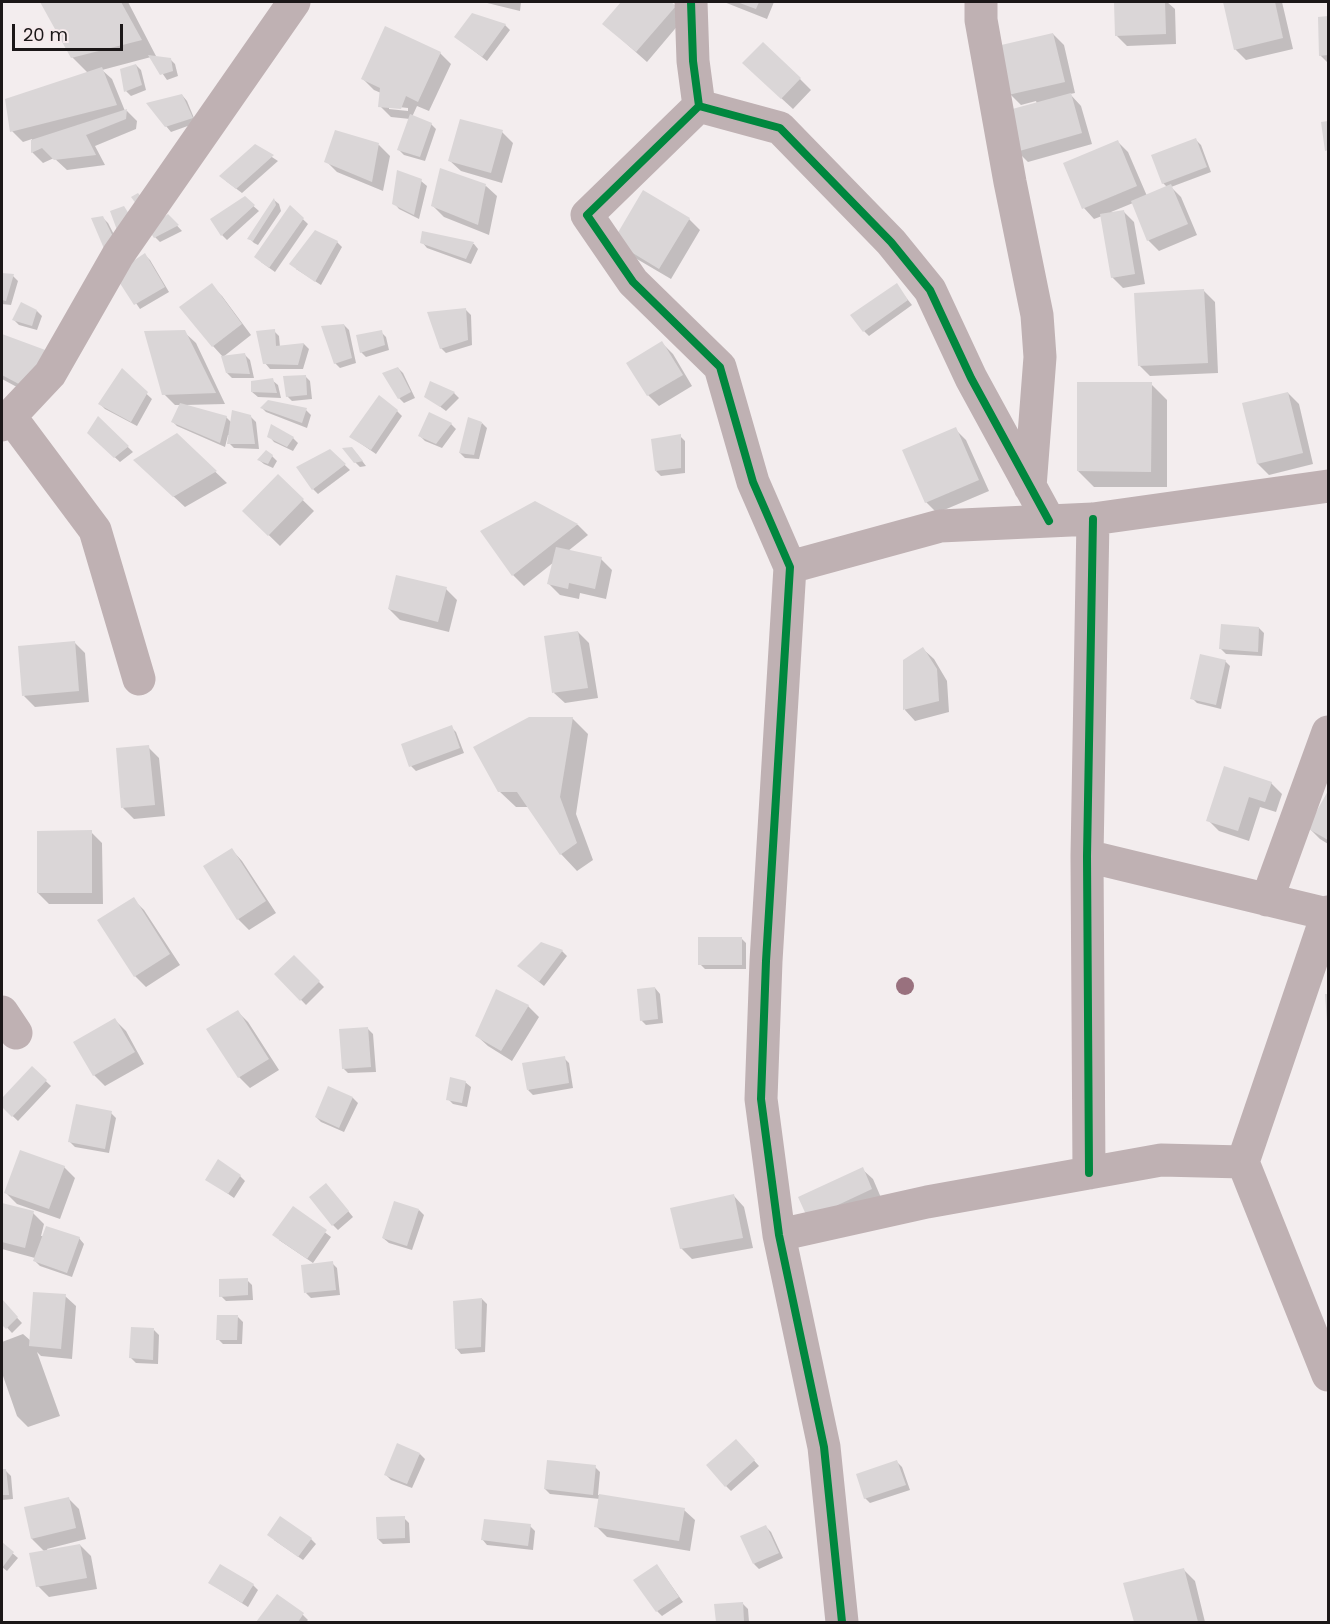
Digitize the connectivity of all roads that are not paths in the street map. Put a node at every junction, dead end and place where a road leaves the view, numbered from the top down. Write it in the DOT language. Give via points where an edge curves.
graph roads {
  1 [pos="294,2"];
  2 [pos="691,2"];
  3 [pos="981,2"];
  4 [pos="699,106"];
  5 [pos="6,420"];
  6 [pos="1329,486"];
  7 [pos="1030,487"];
  8 [pos="1093,519"];
  9 [pos="1049,521"];
  10 [pos="790,567"];
  11 [pos="139,679"];
  12 [pos="1329,732"];
  13 [pos="1087,856"];
  14 [pos="1267,900"];
  15 [pos="1328,913"];
  16 [pos="1243,1162"];
  17 [pos="1089,1173"];
  18 [pos="779,1235"];
  19 [pos="1329,1375"];
  20 [pos="842,1623"];
  1 -- 5 [label="street" via="118,255 50,374"];
  2 -- 4 [label="street"];
  3 -- 7 [label="street" via="985,43 1037,315 1040,357"];
  4 -- 7 [label="street" via="780,128 891,242 930,290 971,378"];
  4 -- 10 [label="street" via="586,215 633,282 720,367 753,482"];
  5 -- 11 [label="street" via="95,530"];
  6 -- 8 [label="street"];
  7 -- 9 [label="street"];
  8 -- 9 [label="street"];
  8 -- 13 [label="street"];
  9 -- 10 [label="street" via="940,526"];
  10 -- 18 [label="street" via="761,1099"];
  12 -- 14 [label="street"];
  13 -- 14 [label="street"];
  13 -- 17 [label="street"];
  14 -- 15 [label="street"];
  15 -- 16 [label="street"];
  16 -- 17 [label="street" via="1161,1160"];
  16 -- 19 [label="street"];
  17 -- 18 [label="street" via="927,1202"];
  18 -- 20 [label="street" via="824,1447"];
}
